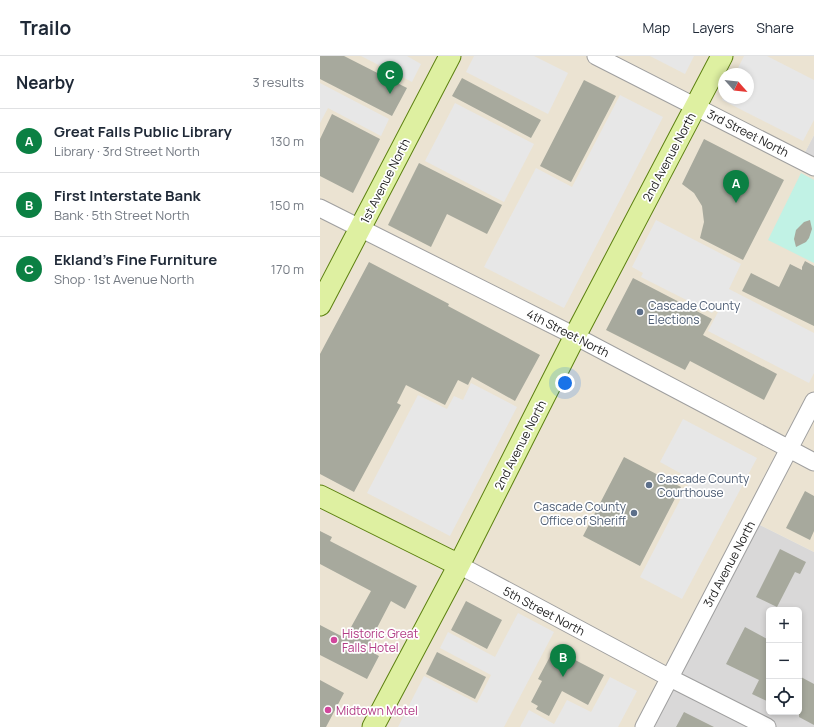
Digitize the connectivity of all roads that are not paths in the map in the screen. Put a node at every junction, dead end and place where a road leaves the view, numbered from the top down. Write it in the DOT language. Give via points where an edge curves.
graph roads {
  1 [pos="450,56"];
  2 [pos="596,56"];
  3 [pos="722,56"];
  4 [pos="696,107"];
  5 [pos="814,167"];
  6 [pos="320,208"];
  7 [pos="360,229"];
  8 [pos="320,305"];
  9 [pos="575,336"];
  10 [pos="814,401"];
  11 [pos="790,449"];
  12 [pos="814,462"];
  13 [pos="320,496"];
  14 [pos="459,565"];
  15 [pos="670,678"];
  16 [pos="373,727"];
  17 [pos="644,727"];
  18 [pos="767,727"];
  1 -- 7 [label="main road, 1st Avenue North"];
  2 -- 4 [label="street, 3rd Street North"];
  3 -- 4 [label="main road, 2nd Avenue North"];
  4 -- 5 [label="street, 3rd Street North"];
  4 -- 9 [label="main road, 2nd Avenue North"];
  6 -- 7 [label="street, 4th Street North"];
  7 -- 8 [label="main road, 1st Avenue North"];
  7 -- 9 [label="street, 4th Street North"];
  9 -- 11 [label="street, 4th Street North"];
  9 -- 14 [label="main road, 2nd Avenue North"];
  10 -- 11 [label="street, 3rd Avenue North"];
  11 -- 12 [label="street, 4th Street North"];
  11 -- 15 [label="street, 3rd Avenue North"];
  13 -- 14 [label="main road, 5th Street North"];
  14 -- 15 [label="street, 5th Street North"];
  14 -- 16 [label="main road, 2nd Avenue North"];
  15 -- 17 [label="street, 3rd Avenue North"];
  15 -- 18 [label="street, 5th Street North"];
}
